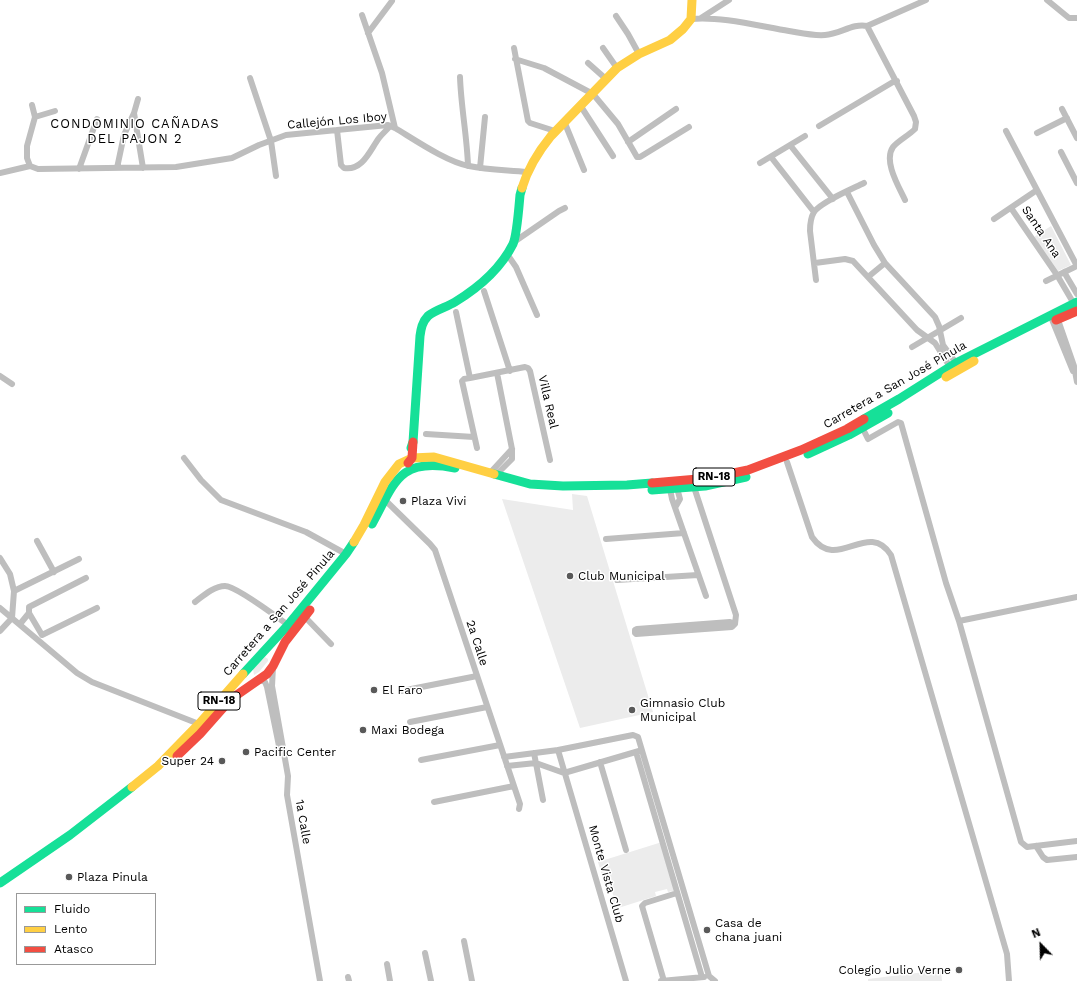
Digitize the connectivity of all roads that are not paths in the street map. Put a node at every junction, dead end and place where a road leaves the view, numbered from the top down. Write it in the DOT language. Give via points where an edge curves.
graph roads {
  1 [pos="692,0"];
  2 [pos="729,0"];
  3 [pos="926,0"];
  4 [pos="1047,0"];
  5 [pos="392,1"];
  6 [pos="362,15"];
  7 [pos="616,16"];
  8 [pos="701,18"];
  9 [pos="1077,18"];
  10 [pos="691,19"];
  11 [pos="867,26"];
  12 [pos="368,33"];
  13 [pos="514,48"];
  14 [pos="603,48"];
  15 [pos="639,54"];
  16 [pos="516,59"];
  17 [pos="588,63"];
  18 [pos="617,68"];
  19 [pos="460,77"];
  20 [pos="250,78"];
  21 [pos="606,79"];
  22 [pos="897,81"];
  23 [pos="593,94"];
  24 [pos="138,99"];
  25 [pos="32,105"];
  26 [pos="580,105"];
  27 [pos="676,109"];
  28 [pos="1062,109"];
  29 [pos="55,111"];
  30 [pos="134,113"];
  31 [pos="485,116"];
  32 [pos="35,117"];
  33 [pos="97,118"];
  34 [pos="1067,118"];
  35 [pos="564,122"];
  36 [pos="819,126"];
  37 [pos="393,127"];
  38 [pos="689,127"];
  39 [pos="337,130"];
  40 [pos="555,131"];
  41 [pos="1006,131"];
  42 [pos="1038,133"];
  43 [pos="804,136"];
  44 [pos="1077,138"];
  45 [pos="272,141"];
  46 [pos="628,142"];
  47 [pos="790,145"];
  48 [pos="1061,152"];
  49 [pos="613,156"];
  50 [pos="771,156"];
  51 [pos="760,163"];
  52 [pos="30,166"];
  53 [pos="468,166"];
  54 [pos="117,168"];
  55 [pos="143,168"];
  56 [pos="480,168"];
  57 [pos="79,169"];
  58 [pos="584,170"];
  59 [pos="528,172"];
  60 [pos="0,173"];
  61 [pos="276,176"];
  62 [pos="864,183"];
  63 [pos="1077,183"];
  64 [pos="1037,190"];
  65 [pos="847,192"];
  66 [pos="833,199"];
  67 [pos="905,200"];
  68 [pos="565,208"];
  69 [pos="1011,208"];
  70 [pos="814,212"];
  71 [pos="994,219"];
  72 [pos="514,242"];
  73 [pos="507,254"];
  74 [pos="815,263"];
  75 [pos="885,263"];
  76 [pos="1077,266"];
  77 [pos="1064,272"];
  78 [pos="1058,275"];
  79 [pos="868,277"];
  80 [pos="816,280"];
  81 [pos="1046,281"];
  82 [pos="484,291"];
  83 [pos="1076,292"];
  84 [pos="1068,294"];
  85 [pos="1076,306"];
  86 [pos="456,312"];
  87 [pos="537,315"];
  88 [pos="961,318"];
  89 [pos="1054,318"];
  90 [pos="939,330"];
  91 [pos="927,338"];
  92 [pos="912,347"];
  93 [pos="953,365"];
  94 [pos="510,370"];
  95 [pos="497,373"];
  96 [pos="0,376"];
  97 [pos="470,378"];
  98 [pos="1077,378"];
  99 [pos="12,384"];
  100 [pos="863,429"];
  101 [pos="426,434"];
  102 [pos="474,438"];
  103 [pos="413,442"];
  104 [pos="477,448"];
  105 [pos="428,456"];
  106 [pos="184,458"];
  107 [pos="412,458"];
  108 [pos="550,460"];
  109 [pos="787,462"];
  110 [pos="399,464"];
  111 [pos="493,474"];
  112 [pos="694,487"];
  113 [pos="390,490"];
  114 [pos="675,490"];
  115 [pos="380,503"];
  116 [pos="676,506"];
  117 [pos="684,533"];
  118 [pos="606,539"];
  119 [pos="37,541"];
  120 [pos="346,554"];
  121 [pos="0,558"];
  122 [pos="79,559"];
  123 [pos="54,572"];
  124 [pos="698,575"];
  125 [pos="86,578"];
  126 [pos="617,580"];
  127 [pos="14,591"];
  128 [pos="706,596"];
  129 [pos="1077,597"];
  130 [pos="195,602"];
  131 [pos="0,608"];
  132 [pos="96,608"];
  133 [pos="31,615"];
  134 [pos="304,616"];
  135 [pos="12,618"];
  136 [pos="959,621"];
  137 [pos="288,625"];
  138 [pos="22,626"];
  139 [pos="668,629"];
  140 [pos="0,631"];
  141 [pos="331,644"];
  142 [pos="260,654"];
  143 [pos="273,666"];
  144 [pos="248,669"];
  145 [pos="474,677"];
  146 [pos="260,680"];
  147 [pos="401,691"];
  148 [pos="484,707"];
  149 [pos="410,722"];
  150 [pos="199,724"];
  151 [pos="279,746"];
  152 [pos="497,746"];
  153 [pos="558,750"];
  154 [pos="643,750"];
  155 [pos="636,752"];
  156 [pos="534,753"];
  157 [pos="504,756"];
  158 [pos="421,760"];
  159 [pos="171,761"];
  160 [pos="600,762"];
  161 [pos="536,763"];
  162 [pos="507,766"];
  163 [pos="564,773"];
  164 [pos="514,786"];
  165 [pos="543,800"];
  166 [pos="434,802"];
  167 [pos="518,809"];
  168 [pos="670,841"];
  169 [pos="1077,841"];
  170 [pos="662,843"];
  171 [pos="1036,846"];
  172 [pos="626,850"];
  173 [pos="1077,857"];
  174 [pos="0,883"];
  175 [pos="0,890"];
  176 [pos="677,893"];
  177 [pos="464,941"];
  178 [pos="425,952"];
  179 [pos="387,964"];
  180 [pos="709,976"];
  181 [pos="702,977"];
  182 [pos="320,981"];
  183 [pos="390,981"];
  184 [pos="431,981"];
  185 [pos="472,981"];
  186 [pos="626,981"];
  187 [pos="660,981"];
  188 [pos="664,981"];
  189 [pos="715,981"];
  190 [pos="1009,981"];
  1 -- 10 [label="main road"];
  2 -- 8 [label="street"];
  3 -- 11 [label="street"];
  4 -- 9 [label="street" via="1069,18"];
  5 -- 12 [label="street"];
  6 -- 12 [label="street"];
  7 -- 15 [label="street"];
  8 -- 10 [label="street"];
  8 -- 11 [label="street" via="810,35 826,35"];
  10 -- 15 [label="main road" via="670,40"];
  11 -- 22 [label="street"];
  12 -- 37 [label="street" via="382,73"];
  13 -- 16 [label="street"];
  14 -- 18 [label="street"];
  15 -- 18 [label="main road"];
  16 -- 23 [label="street" via="544,68"];
  16 -- 40 [label="street" via="528,121"];
  17 -- 21 [label="street"];
  18 -- 21 [label="main road"];
  19 -- 53 [label="street"];
  20 -- 45 [label="street"];
  21 -- 23 [label="main road"];
  22 -- 36 [label="street"];
  22 -- 67 [label="street" via="916,122 915,129 896,144 889,156 890,165"];
  23 -- 26 [label="main road"];
  23 -- 46 [label="street" via="618,124"];
  24 -- 30 [label="street"];
  25 -- 32 [label="street"];
  26 -- 35 [label="main road"];
  26 -- 49 [label="street"];
  27 -- 46 [label="street"];
  28 -- 34 [label="street"];
  29 -- 32 [label="street"];
  30 -- 54 [label="street" via="124,135"];
  30 -- 55 [label="street"];
  31 -- 56 [label="street"];
  32 -- 52 [label="street" via="27,146"];
  33 -- 57 [label="street"];
  34 -- 42 [label="street"];
  34 -- 44 [label="street"];
  35 -- 40 [label="main road"];
  35 -- 58 [label="street"];
  37 -- 39 [label="street, Callejón Los Iboy"];
  37 -- 39 [label="street" via="378,139 361,163 349,168 341,165"];
  37 -- 53 [label="street, Callejón Los Iboy" via="454,162"];
  38 -- 46 [label="street" via="640,157 637,157"];
  39 -- 45 [label="street, Callejón Los Iboy" via="286,135"];
  40 -- 59 [label="main road"];
  41 -- 64 [label="street, Santa Ana"];
  43 -- 47 [label="street"];
  45 -- 55 [label="street, Callejón Los Iboy" via="232,158 176,167"];
  45 -- 61 [label="street"];
  47 -- 50 [label="street"];
  47 -- 66 [label="street"];
  48 -- 63 [label="street"];
  50 -- 51 [label="street"];
  50 -- 70 [label="street"];
  52 -- 57 [label="street, Callejón Los Iboy" via="38,169"];
  52 -- 60 [label="street, Callejón Los Iboy"];
  53 -- 56 [label="street, Callejón Los Iboy"];
  54 -- 55 [label="street, Callejón Los Iboy"];
  54 -- 57 [label="street, Callejón Los Iboy"];
  56 -- 59 [label="street, Callejón Los Iboy"];
  59 -- 72 [label="main road" via="520,195"];
  62 -- 65 [label="street"];
  64 -- 69 [label="street, Santa Ana"];
  64 -- 76 [label="street, Santa Ana"];
  65 -- 66 [label="street"];
  65 -- 75 [label="street"];
  66 -- 70 [label="street"];
  68 -- 72 [label="street"];
  69 -- 71 [label="street"];
  69 -- 78 [label="street, Santa Ana"];
  70 -- 74 [label="street" via="810,231"];
  72 -- 73 [label="main road"];
  73 -- 87 [label="street" via="516,267"];
  73 -- 103 [label="main road" via="491,274 469,294 430,314 422,325"];
  74 -- 79 [label="street" via="849,260 857,264"];
  74 -- 80 [label="street"];
  75 -- 79 [label="street"];
  75 -- 90 [label="street" via="931,312 938,322"];
  76 -- 77 [label="street, Santa Ana"];
  77 -- 78 [label="street, Santa Ana"];
  77 -- 83 [label="street, Santa Ana"];
  78 -- 81 [label="street, Santa Ana"];
  78 -- 84 [label="street, Santa Ana"];
  79 -- 91 [label="street"];
  82 -- 94 [label="street"];
  83 -- 84 [label="street"];
  84 -- 85 [label="street, Santa Ana"];
  85 -- 89 [label="main road, Carretera a San José Pinula / RN-18"];
  86 -- 97 [label="street"];
  88 -- 90 [label="street"];
  89 -- 93 [label="main road, Carretera a San José Pinula / RN-18"];
  89 -- 98 [label="street" via="1070,367"];
  89 -- 100 [label="main road, Carretera a San José Pinula / RN-18" via="963,367"];
  90 -- 91 [label="street"];
  90 -- 93 [label="street"];
  91 -- 92 [label="street"];
  91 -- 93 [label="street" via="935,343"];
  93 -- 111 [label="main road, Carretera a San José Pinula / RN-18" via="848,429 748,470 709,478 628,485 530,484"];
  94 -- 95 [label="street, Villa Real"];
  94 -- 108 [label="street, Villa Real" via="525,367 530,371"];
  95 -- 97 [label="street, Villa Real"];
  95 -- 111 [label="street" via="512,458"];
  96 -- 99 [label="street"];
  97 -- 102 [label="street" via="462,381"];
  100 -- 109 [label="main road, Carretera a San José Pinula / RN-18"];
  100 -- 136 [label="street" via="868,438 898,422 901,423"];
  101 -- 102 [label="street"];
  102 -- 104 [label="street"];
  103 -- 105 [label="main road" via="419,452"];
  103 -- 107 [label="main road"];
  103 -- 110 [label="main road" via="408,454"];
  105 -- 107 [label="main road, Carretera a San José Pinula / RN-18"];
  105 -- 111 [label="main road, Carretera a San José Pinula / RN-18"];
  106 -- 120 [label="street" via="221,500 306,532"];
  107 -- 110 [label="main road, Carretera a San José Pinula / RN-18"];
  107 -- 113 [label="main road" via="395,476"];
  109 -- 112 [label="main road, Carretera a San José Pinula / RN-18" via="747,477"];
  109 -- 190 [label="street" via="812,537 817,544 835,550 871,542 880,544 891,555 1007,954"];
  110 -- 115 [label="main road, Carretera a San José Pinula / RN-18" via="385,482"];
  112 -- 114 [label="main road, Carretera a San José Pinula / RN-18"];
  112 -- 139 [label="street" via="736,615 735,624 730,622"];
  113 -- 114 [label="main road, Carretera a San José Pinula / RN-18" via="408,469 440,466 530,490"];
  113 -- 115 [label="main road, Carretera a San José Pinula / RN-18"];
  114 -- 116 [label="street" via="672,499"];
  114 -- 116 [label="street" via="680,499"];
  115 -- 120 [label="main road, Carretera a San José Pinula / RN-18"];
  115 -- 134 [label="main road, Carretera a San José Pinula / RN-18" via="366,534"];
  115 -- 145 [label="street, 2a Calle" via="435,550"];
  116 -- 117 [label="street"];
  117 -- 118 [label="street"];
  117 -- 124 [label="street"];
  119 -- 123 [label="street"];
  120 -- 137 [label="main road, Carretera a San José Pinula / RN-18"];
  121 -- 127 [label="street" via="10,574"];
  122 -- 123 [label="street"];
  123 -- 127 [label="street"];
  124 -- 126 [label="street"];
  124 -- 128 [label="street"];
  125 -- 133 [label="street" via="29,607"];
  127 -- 135 [label="street"];
  129 -- 136 [label="street"];
  130 -- 137 [label="street" via="212,590 229,586"];
  131 -- 135 [label="street"];
  132 -- 133 [label="street" via="42,635"];
  133 -- 138 [label="street"];
  134 -- 141 [label="street"];
  134 -- 143 [label="main road, Carretera a San José Pinula / RN-18" via="285,642"];
  135 -- 138 [label="street"];
  135 -- 140 [label="street"];
  136 -- 171 [label="street" via="1022,842 1027,846"];
  137 -- 142 [label="main road, Carretera a San José Pinula / RN-18"];
  138 -- 150 [label="street" via="77,673 92,682"];
  142 -- 143 [label="main road" via="269,656"];
  142 -- 144 [label="main road, Carretera a San José Pinula / RN-18"];
  143 -- 146 [label="main road, Carretera a San José Pinula / RN-18"];
  143 -- 182 [label="street, 1a Calle" via="272,686 288,776 287,795"];
  144 -- 146 [label="main road" via="250,677"];
  144 -- 150 [label="main road, Carretera a San José Pinula / RN-18"];
  145 -- 147 [label="street"];
  145 -- 148 [label="street, 2a Calle"];
  146 -- 151 [label="street" via="265,682 267,687"];
  146 -- 159 [label="main road, Carretera a San José Pinula / RN-18" via="224,705 200,734"];
  148 -- 149 [label="street"];
  148 -- 152 [label="street, 2a Calle"];
  150 -- 159 [label="main road" via="199,728"];
  150 -- 174 [label="main road, Carretera a San José Pinula / RN-18" via="158,766 70,835"];
  152 -- 157 [label="street, 2a Calle"];
  152 -- 158 [label="street"];
  153 -- 154 [label="street" via="634,735 639,738"];
  153 -- 156 [label="street"];
  153 -- 163 [label="street, Monte Vista Club"];
  154 -- 155 [label="street"];
  154 -- 168 [label="street"];
  155 -- 160 [label="street"];
  155 -- 170 [label="street"];
  156 -- 157 [label="street"];
  156 -- 161 [label="street"];
  157 -- 162 [label="street, 2a Calle"];
  159 -- 175 [label="main road, Carretera a San José Pinula / RN-18" via="73,838"];
  160 -- 163 [label="street"];
  160 -- 172 [label="street"];
  161 -- 162 [label="street"];
  161 -- 163 [label="street"];
  161 -- 165 [label="street"];
  162 -- 164 [label="street, 2a Calle"];
  163 -- 186 [label="street, Monte Vista Club"];
  164 -- 166 [label="street"];
  164 -- 167 [label="street, 2a Calle" via="520,804"];
  168 -- 170 [label="street"];
  168 -- 180 [label="street"];
  169 -- 171 [label="street"];
  170 -- 176 [label="street"];
  171 -- 173 [label="street" via="1047,860"];
  176 -- 181 [label="street"];
  176 -- 188 [label="street" via="645,902 642,906"];
  177 -- 185 [label="street"];
  178 -- 184 [label="street"];
  179 -- 183 [label="street"];
  180 -- 181 [label="street"];
  180 -- 189 [label="street"];
  181 -- 188 [label="street"];
  187 -- 188 [label="street"];
}
